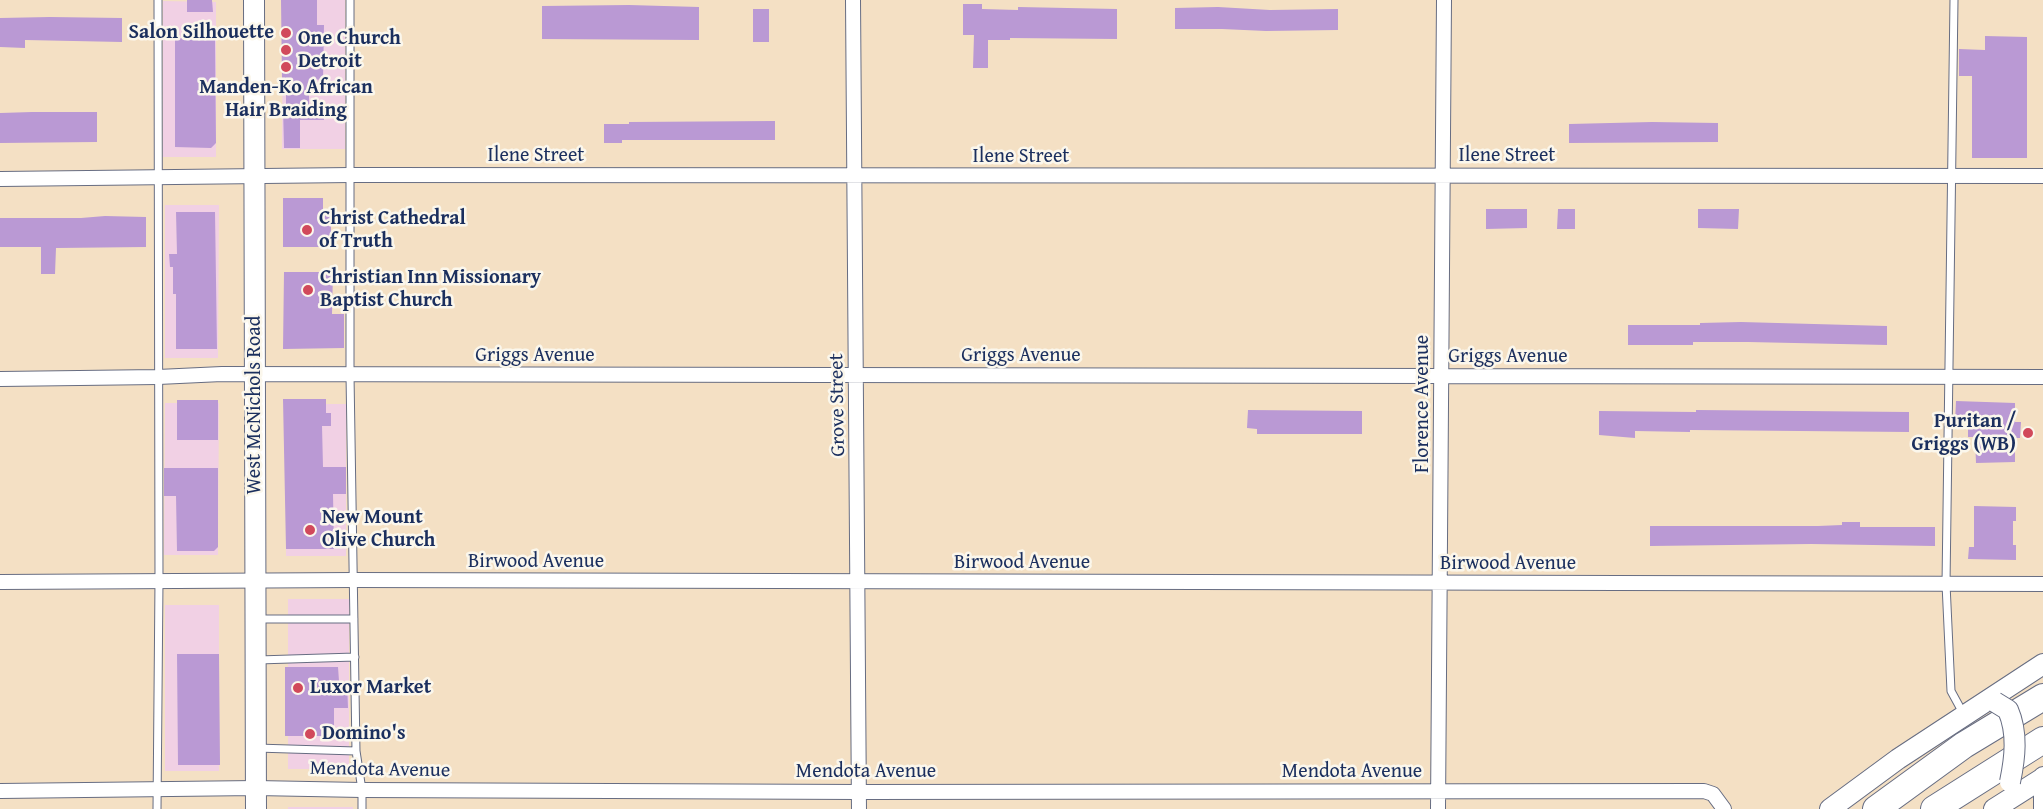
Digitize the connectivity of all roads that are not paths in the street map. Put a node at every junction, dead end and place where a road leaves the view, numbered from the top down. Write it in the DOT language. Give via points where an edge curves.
graph roads {
  1 [pos="158,0"];
  2 [pos="254,0"];
  3 [pos="350,0"];
  4 [pos="854,0"];
  5 [pos="1444,0"];
  6 [pos="1954,0"];
  7 [pos="351,175"];
  8 [pos="254,176"];
  9 [pos="1443,176"];
  10 [pos="1951,176"];
  11 [pos="2043,176"];
  12 [pos="854,177"];
  13 [pos="158,178"];
  14 [pos="0,179"];
  15 [pos="255,375"];
  16 [pos="350,375"];
  17 [pos="857,375"];
  18 [pos="1442,376"];
  19 [pos="158,377"];
  20 [pos="2043,377"];
  21 [pos="1949,378"];
  22 [pos="0,379"];
  23 [pos="256,580"];
  24 [pos="354,580"];
  25 [pos="159,581"];
  26 [pos="0,582"];
  27 [pos="859,582"];
  28 [pos="1441,584"];
  29 [pos="1946,584"];
  30 [pos="2043,584"];
  31 [pos="256,619"];
  32 [pos="354,619"];
  33 [pos="354,657"];
  34 [pos="256,660"];
  35 [pos="2043,664"];
  36 [pos="2043,697"];
  37 [pos="1990,702"];
  38 [pos="1964,716"];
  39 [pos="2043,741"];
  40 [pos="256,748"];
  41 [pos="356,751"];
  42 [pos="2043,777"];
  43 [pos="256,788"];
  44 [pos="157,790"];
  45 [pos="362,790"];
  46 [pos="0,791"];
  47 [pos="859,792"];
  48 [pos="1439,792"];
  49 [pos="2043,797"];
  50 [pos="157,809"];
  51 [pos="256,809"];
  52 [pos="362,809"];
  53 [pos="859,809"];
  54 [pos="1438,809"];
  55 [pos="1724,809"];
  56 [pos="1830,809"];
  57 [pos="1876,809"];
  58 [pos="1934,809"];
  59 [pos="1986,809"];
  60 [pos="1994,809"];
  61 [pos="2043,809"];
  1 -- 13 [label="lane"];
  2 -- 8 [label="main road, West McNichols Road"];
  3 -- 7 [label="lane"];
  4 -- 12 [label="street, Grove Street"];
  5 -- 9 [label="street, Florence Avenue"];
  6 -- 10 [label="lane"];
  7 -- 8 [label="street, Ilene Street"];
  7 -- 12 [label="street, Ilene Street"];
  7 -- 16 [label="lane"];
  8 -- 13 [label="street, Ilene Street"];
  8 -- 15 [label="main road, West McNichols Road"];
  9 -- 10 [label="street, Ilene Street"];
  9 -- 12 [label="street, Ilene Street"];
  9 -- 18 [label="street, Florence Avenue"];
  10 -- 11 [label="street, Ilene Street"];
  10 -- 21 [label="lane"];
  12 -- 17 [label="street, Grove Street"];
  13 -- 14 [label="street, Ilene Street"];
  13 -- 19 [label="lane"];
  15 -- 16 [label="street, Griggs Avenue"];
  15 -- 19 [label="street, Griggs Avenue"];
  15 -- 23 [label="main road, West McNichols Road"];
  16 -- 17 [label="street, Griggs Avenue"];
  16 -- 24 [label="lane"];
  17 -- 18 [label="street, Griggs Avenue"];
  17 -- 27 [label="street, Grove Street"];
  18 -- 21 [label="street, Griggs Avenue"];
  18 -- 28 [label="street, Florence Avenue"];
  19 -- 22 [label="street, Griggs Avenue"];
  19 -- 25 [label="lane"];
  20 -- 21 [label="street, Griggs Avenue"];
  21 -- 29 [label="lane"];
  23 -- 24 [label="street, Birwood Avenue"];
  23 -- 25 [label="street, Birwood Avenue"];
  23 -- 31 [label="main road, West McNichols Road"];
  24 -- 27 [label="street, Birwood Avenue"];
  24 -- 32 [label="lane"];
  25 -- 26 [label="street, Birwood Avenue"];
  25 -- 44 [label="lane"];
  27 -- 28 [label="street, Birwood Avenue"];
  27 -- 47 [label="street, Grove Street"];
  28 -- 29 [label="street, Birwood Avenue"];
  28 -- 48 [label="street, Florence Avenue"];
  29 -- 30 [label="street, Birwood Avenue"];
  29 -- 38 [label="lane" via="1951,691"];
  31 -- 32 [label="lane"];
  31 -- 34 [label="main road, West McNichols Road"];
  32 -- 33 [label="lane"];
  33 -- 34 [label="lane"];
  33 -- 41 [label="lane"];
  34 -- 40 [label="main road, West McNichols Road"];
  35 -- 37 [label="main road"];
  36 -- 57 [label="highway" via="1964,745"];
  37 -- 38 [label="main road"];
  37 -- 59 [label="main road, bridge" via="2008,710 2014,730 2014,765 2002,796"];
  38 -- 56 [label="main road"];
  39 -- 58 [label="highway"];
  40 -- 41 [label="lane"];
  40 -- 43 [label="main road, West McNichols Road"];
  41 -- 45 [label="lane"];
  42 -- 49 [label="street"];
  42 -- 60 [label="main road"];
  43 -- 44 [label="street, Mendota Avenue"];
  43 -- 45 [label="street, Mendota Avenue"];
  43 -- 51 [label="main road, West McNichols Road"];
  44 -- 46 [label="street, Mendota Avenue"];
  44 -- 50 [label="lane"];
  45 -- 47 [label="street, Mendota Avenue"];
  45 -- 52 [label="lane"];
  47 -- 48 [label="street, Mendota Avenue"];
  47 -- 53 [label="street, Grove Street"];
  48 -- 54 [label="street, Florence Avenue"];
  48 -- 55 [label="street, Mendota Avenue" via="1704,791 1713,794"];
  49 -- 61 [label="street"];
}
